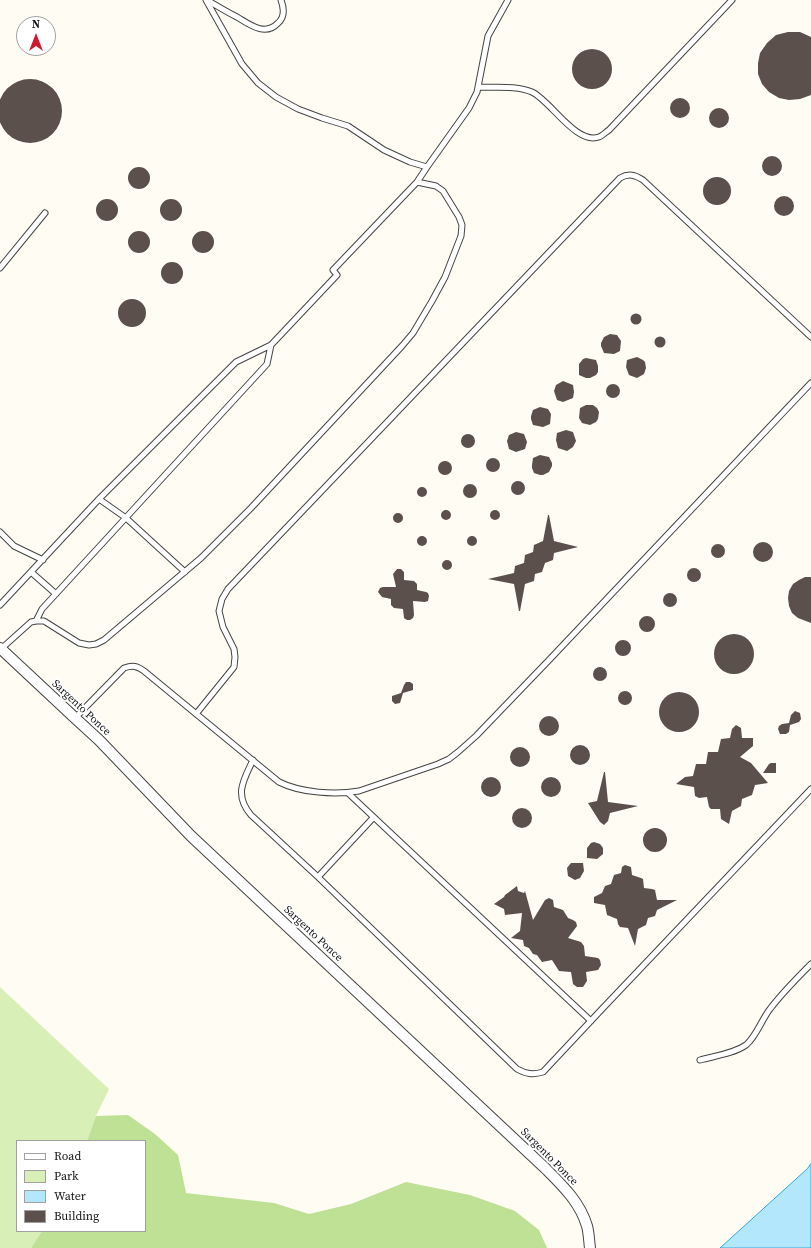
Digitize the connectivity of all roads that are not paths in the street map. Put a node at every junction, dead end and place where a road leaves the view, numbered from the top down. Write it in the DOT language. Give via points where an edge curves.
graph roads {
  1 [pos="281,0"];
  2 [pos="508,0"];
  3 [pos="732,0"];
  4 [pos="478,87"];
  5 [pos="427,167"];
  6 [pos="417,182"];
  7 [pos="45,213"];
  8 [pos="0,268"];
  9 [pos="811,337"];
  10 [pos="271,345"];
  11 [pos="811,383"];
  12 [pos="99,499"];
  13 [pos="126,518"];
  14 [pos="0,532"];
  15 [pos="43,560"];
  16 [pos="31,572"];
  17 [pos="185,572"];
  18 [pos="56,594"];
  19 [pos="0,605"];
  20 [pos="36,621"];
  21 [pos="0,648"];
  22 [pos="196,714"];
  23 [pos="75,718"];
  24 [pos="253,760"];
  25 [pos="811,789"];
  26 [pos="348,793"];
  27 [pos="374,818"];
  28 [pos="318,877"];
  29 [pos="811,964"];
  30 [pos="591,1021"];
  31 [pos="700,1060"];
  32 [pos="590,1248"];
  1 -- 5 [label="lane" via="283,15 279,23 271,28 261,29 251,26 206,0 242,64 258,83 276,97 298,109 348,126 384,150"];
  2 -- 4 [label="lane" via="488,36"];
  3 -- 4 [label="lane" via="609,130 599,137 589,138 580,134 534,93 521,88"];
  4 -- 5 [label="lane" via="469,108"];
  5 -- 6 [label="lane"];
  6 -- 10 [label="lane" via="333,270 337,275"];
  6 -- 17 [label="lane" via="443,190 462,225 461,236 445,277 413,333 251,508"];
  7 -- 8 [label="lane"];
  9 -- 22 [label="lane" via="643,180 635,175 620,178 228,589 219,611 223,627 234,649 234,667"];
  10 -- 12 [label="lane" via="236,362"];
  10 -- 13 [label="lane" via="267,364"];
  11 -- 26 [label="lane" via="550,659 458,752 438,764"];
  12 -- 13 [label="lane"];
  12 -- 15 [label="lane"];
  13 -- 17 [label="lane"];
  13 -- 18 [label="lane"];
  14 -- 15 [label="lane" via="14,546"];
  15 -- 16 [label="lane"];
  16 -- 18 [label="lane"];
  16 -- 19 [label="lane"];
  17 -- 20 [label="lane" via="96,644 79,642 44,621"];
  18 -- 20 [label="lane" via="42,609"];
  20 -- 21 [label="lane" via="31,622"];
  21 -- 23 [label="street, Sargento Ponce"];
  22 -- 23 [label="lane" via="144,671 137,666 130,666 124,668"];
  22 -- 24 [label="lane"];
  23 -- 32 [label="street, Sargento Ponce" via="192,836 569,1192 587,1226"];
  24 -- 26 [label="lane" via="289,787"];
  24 -- 28 [label="lane" via="242,783 242,800 245,808"];
  25 -- 30 [label="lane"];
  26 -- 27 [label="lane"];
  27 -- 28 [label="lane"];
  27 -- 30 [label="lane"];
  28 -- 30 [label="lane" via="517,1069 525,1073 543,1072"];
  29 -- 31 [label="lane" via="778,998 746,1044 732,1052"];
}
